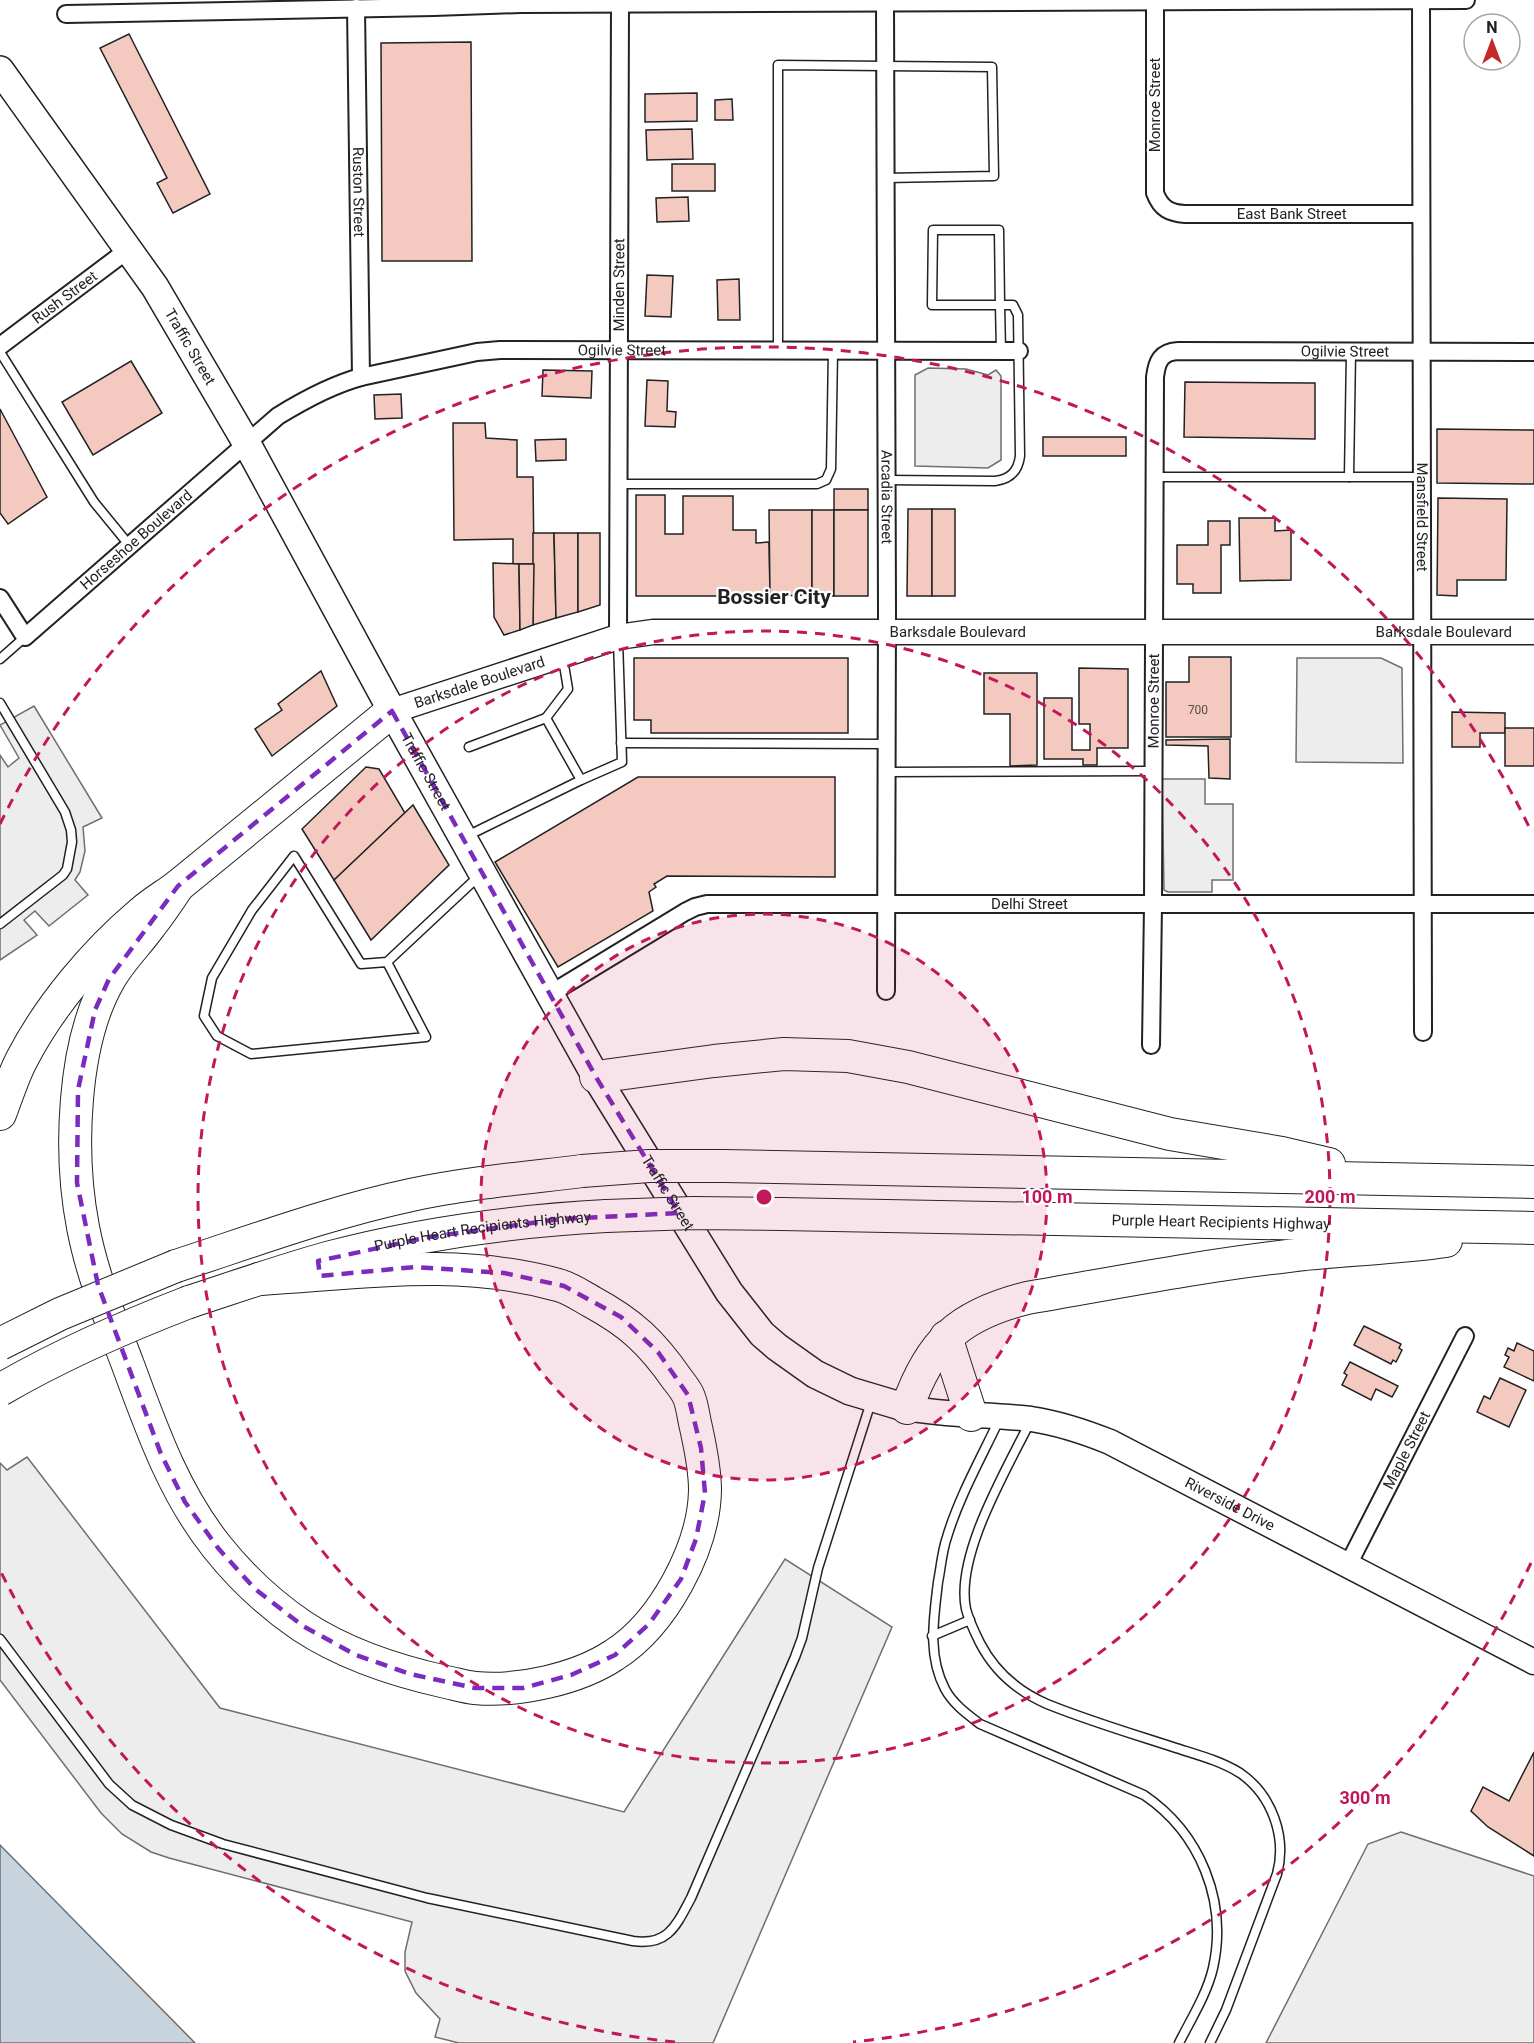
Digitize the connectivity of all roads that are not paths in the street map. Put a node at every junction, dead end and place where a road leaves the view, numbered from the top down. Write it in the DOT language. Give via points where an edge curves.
graph roads {
  1 [pos="1072,0"];
  2 [pos="1466,0"];
  3 [pos="796,1"];
  4 [pos="1155,1"];
  5 [pos="1421,1"];
  6 [pos="520,2"];
  7 [pos="885,2"];
  8 [pos="620,3"];
  9 [pos="307,4"];
  10 [pos="356,8"];
  11 [pos="66,14"];
  12 [pos="885,64"];
  13 [pos="0,70"];
  14 [pos="885,178"];
  15 [pos="1163,207"];
  16 [pos="1422,214"];
  17 [pos="129,249"];
  18 [pos="1000,305"];
  19 [pos="0,346"];
  20 [pos="618,350"];
  21 [pos="778,351"];
  22 [pos="832,351"];
  23 [pos="885,351"];
  24 [pos="1001,351"];
  25 [pos="1019,351"];
  26 [pos="0,352"];
  27 [pos="1352,352"];
  28 [pos="1423,352"];
  29 [pos="1534,352"];
  30 [pos="1160,358"];
  31 [pos="361,377"];
  32 [pos="247,444"];
  33 [pos="1155,477"];
  34 [pos="1349,477"];
  35 [pos="1422,477"];
  36 [pos="886,480"];
  37 [pos="617,484"];
  38 [pos="130,546"];
  39 [pos="0,598"];
  40 [pos="887,632"];
  41 [pos="1154,632"];
  42 [pos="1421,632"];
  43 [pos="1534,632"];
  44 [pos="25,637"];
  45 [pos="618,637"];
  46 [pos="562,655"];
  47 [pos="0,659"];
  48 [pos="0,703"];
  49 [pos="392,711"];
  50 [pos="546,718"];
  51 [pos="621,743"];
  52 [pos="886,744"];
  53 [pos="469,747"];
  54 [pos="1154,771"];
  55 [pos="886,772"];
  56 [pos="581,780"];
  57 [pos="462,838"];
  58 [pos="482,873"];
  59 [pos="178,886"];
  60 [pos="886,903"];
  61 [pos="1422,904"];
  62 [pos="1534,904"];
  63 [pos="1154,905"];
  64 [pos="0,924"];
  65 [pos="387,962"];
  66 [pos="886,991"];
  67 [pos="550,994"];
  68 [pos="1423,1032"];
  69 [pos="1151,1045"];
  70 [pos="596,1077"];
  71 [pos="0,1114"];
  72 [pos="1385,1178"];
  73 [pos="1534,1182"];
  74 [pos="1533,1228"];
  75 [pos="259,1279"];
  76 [pos="1465,1336"];
  77 [pos="946,1337"];
  78 [pos="0,1344"];
  79 [pos="0,1390"];
  80 [pos="872,1399"];
  81 [pos="907,1407"];
  82 [pos="986,1416"];
  83 [pos="1031,1419"];
  84 [pos="1347,1565"];
  85 [pos="970,1620"];
  86 [pos="932,1636"];
  87 [pos="0,1639"];
  88 [pos="1534,1662"];
  89 [pos="1179,2043"];
  90 [pos="1210,2043"];
  1 -- 4 [label="street"];
  1 -- 7 [label="street"];
  2 -- 5 [label="street"];
  3 -- 7 [label="street"];
  3 -- 8 [label="street"];
  4 -- 5 [label="street"];
  4 -- 15 [label="street, Monroe Street" via="1155,193"];
  5 -- 16 [label="street, Mansfield Street"];
  6 -- 8 [label="street"];
  6 -- 10 [label="street"];
  7 -- 12 [label="street, Arcadia Street"];
  8 -- 20 [label="street, Minden Street"];
  9 -- 10 [label="street"];
  9 -- 11 [label="street"];
  10 -- 31 [label="street, Ruston Street"];
  12 -- 14 [label="street, Arcadia Street"];
  12 -- 14 [label="lane" via="993,67 994,176"];
  12 -- 21 [label="lane" via="778,65"];
  13 -- 17 [label="main road, Traffic Street"];
  14 -- 23 [label="street, Arcadia Street"];
  15 -- 16 [label="street, East Bank Street" via="1185,214"];
  16 -- 28 [label="street, Mansfield Street"];
  17 -- 19 [label="street, Rush Street"];
  17 -- 32 [label="main road, Traffic Street"];
  18 -- 18 [label="lane" via="932,305 933,230 999,230"];
  18 -- 24 [label="lane"];
  18 -- 25 [label="lane" via="1013,305 1018,315"];
  20 -- 21 [label="street, Ogilvie Street"];
  20 -- 31 [label="street, Ogilvie Street" via="477,352"];
  20 -- 37 [label="street, Minden Street"];
  21 -- 22 [label="street, Ogilvie Street"];
  22 -- 23 [label="street, Ogilvie Street"];
  22 -- 37 [label="lane" via="831,469 826,480 817,484"];
  23 -- 24 [label="street, Ogilvie Street"];
  23 -- 36 [label="street, Arcadia Street"];
  24 -- 25 [label="street, Ogilvie Street"];
  25 -- 36 [label="lane" via="1020,456 1013,474 995,481"];
  26 -- 38 [label="lane" via="94,502"];
  27 -- 28 [label="street, Ogilvie Street"];
  27 -- 30 [label="street, Ogilvie Street" via="1178,351"];
  27 -- 34 [label="lane"];
  28 -- 29 [label="street, Ogilvie Street"];
  28 -- 35 [label="street, Mansfield Street"];
  30 -- 33 [label="street, Monroe Street" via="1155,377"];
  31 -- 32 [label="street, Ogilvie Street" via="299,403"];
  32 -- 38 [label="street, Horseshoe Boulevard"];
  32 -- 49 [label="main road, Traffic Street"];
  33 -- 34 [label="lane"];
  33 -- 41 [label="street, Monroe Street"];
  34 -- 35 [label="lane"];
  35 -- 42 [label="street, Mansfield Street"];
  36 -- 40 [label="street, Arcadia Street"];
  37 -- 45 [label="street, Minden Street"];
  38 -- 44 [label="street, Horseshoe Boulevard"];
  39 -- 44 [label="street"];
  40 -- 41 [label="main road, Barksdale Boulevard"];
  40 -- 45 [label="main road, Barksdale Boulevard" via="653,632"];
  40 -- 52 [label="street, Arcadia Street"];
  41 -- 42 [label="main road, Barksdale Boulevard"];
  41 -- 54 [label="street, Monroe Street"];
  42 -- 43 [label="main road, Barksdale Boulevard"];
  42 -- 61 [label="street, Mansfield Street"];
  44 -- 47 [label="lane"];
  45 -- 46 [label="main road, Barksdale Boulevard"];
  45 -- 51 [label="lane"];
  46 -- 49 [label="main road, Barksdale Boulevard"];
  46 -- 50 [label="lane" via="568,689"];
  48 -- 64 [label="lane" via="64,812 72,842 63,875"];
  49 -- 57 [label="main road, Traffic Street"];
  49 -- 59 [label="highway"];
  50 -- 53 [label="lane"];
  50 -- 56 [label="lane"];
  51 -- 52 [label="lane"];
  51 -- 56 [label="lane" via="621,762"];
  52 -- 55 [label="street, Arcadia Street"];
  54 -- 55 [label="lane"];
  54 -- 63 [label="street, Monroe Street"];
  55 -- 60 [label="street, Arcadia Street"];
  56 -- 57 [label="lane"];
  57 -- 58 [label="main road, Traffic Street"];
  58 -- 65 [label="lane"];
  58 -- 67 [label="main road, Traffic Street"];
  59 -- 71 [label="highway" via="141,913 73,981 22,1059"];
  59 -- 75 [label="highway" via="110,979 95,1010 78,1090 76,1135 83,1227 98,1285 161,1454 185,1502 218,1548 255,1589 303,1626 356,1655 410,1674 475,1688 523,1688 572,1675 615,1655 649,1624 681,1579 696,1539 705,1493 701,1448 688,1395 658,1352 621,1317 564,1286 495,1272 415,1267"];
  60 -- 63 [label="street, Delhi Street"];
  60 -- 66 [label="street, Arcadia Street"];
  60 -- 67 [label="street, Delhi Street" via="696,907"];
  61 -- 62 [label="street, Delhi Street"];
  61 -- 63 [label="street, Delhi Street"];
  61 -- 68 [label="street, Mansfield Street"];
  63 -- 69 [label="street, Monroe Street"];
  65 -- 65 [label="lane" via="426,1037 250,1054 217,1036 204,1016 212,978 252,910 294,856 361,964"];
  67 -- 70 [label="main road, Traffic Street"];
  70 -- 72 [label="highway" via="784,1054 848,1056 908,1067 1170,1134 1282,1153"];
  70 -- 80 [label="main road, Traffic Street" via="693,1236 751,1322 777,1347 815,1374"];
  72 -- 73 [label="highway"];
  72 -- 78 [label="highway, bridge" via="650,1166 491,1181 411,1195 327,1216 176,1266 60,1314"];
  74 -- 75 [label="highway, Purple Heart Recipients Highway, bridge" via="781,1214 606,1216 418,1239 327,1258"];
  74 -- 77 [label="highway" via="1403,1248 1257,1260 1027,1298 975,1316"];
  75 -- 79 [label="highway, Purple Heart Recipients Highway, bridge" via="189,1302 99,1339"];
  76 -- 84 [label="street, Maple Street"];
  77 -- 81 [label="highway" via="920,1373"];
  77 -- 82 [label="highway"];
  80 -- 81 [label="main road, Traffic Street"];
  80 -- 87 [label="lane" via="821,1558 795,1657 691,1898 673,1930 656,1941 633,1941 448,1903 223,1844 171,1825 132,1805 109,1784"];
  81 -- 82 [label="main road, Riverside Drive"];
  82 -- 83 [label="main road, Riverside Drive"];
  82 -- 86 [label="lane" via="947,1535"];
  83 -- 84 [label="main road, Riverside Drive" via="1110,1442"];
  83 -- 85 [label="lane" via="970,1554 965,1584"];
  84 -- 88 [label="main road, Riverside Drive"];
  85 -- 86 [label="lane"];
  85 -- 90 [label="lane" via="990,1662 1021,1690 1062,1710 1230,1767 1257,1788 1270,1809 1278,1832 1280,1864"];
  86 -- 89 [label="lane" via="944,1687 959,1708 988,1729 1144,1795 1170,1816 1191,1842 1210,1880 1216,1946 1207,1987"];
}
